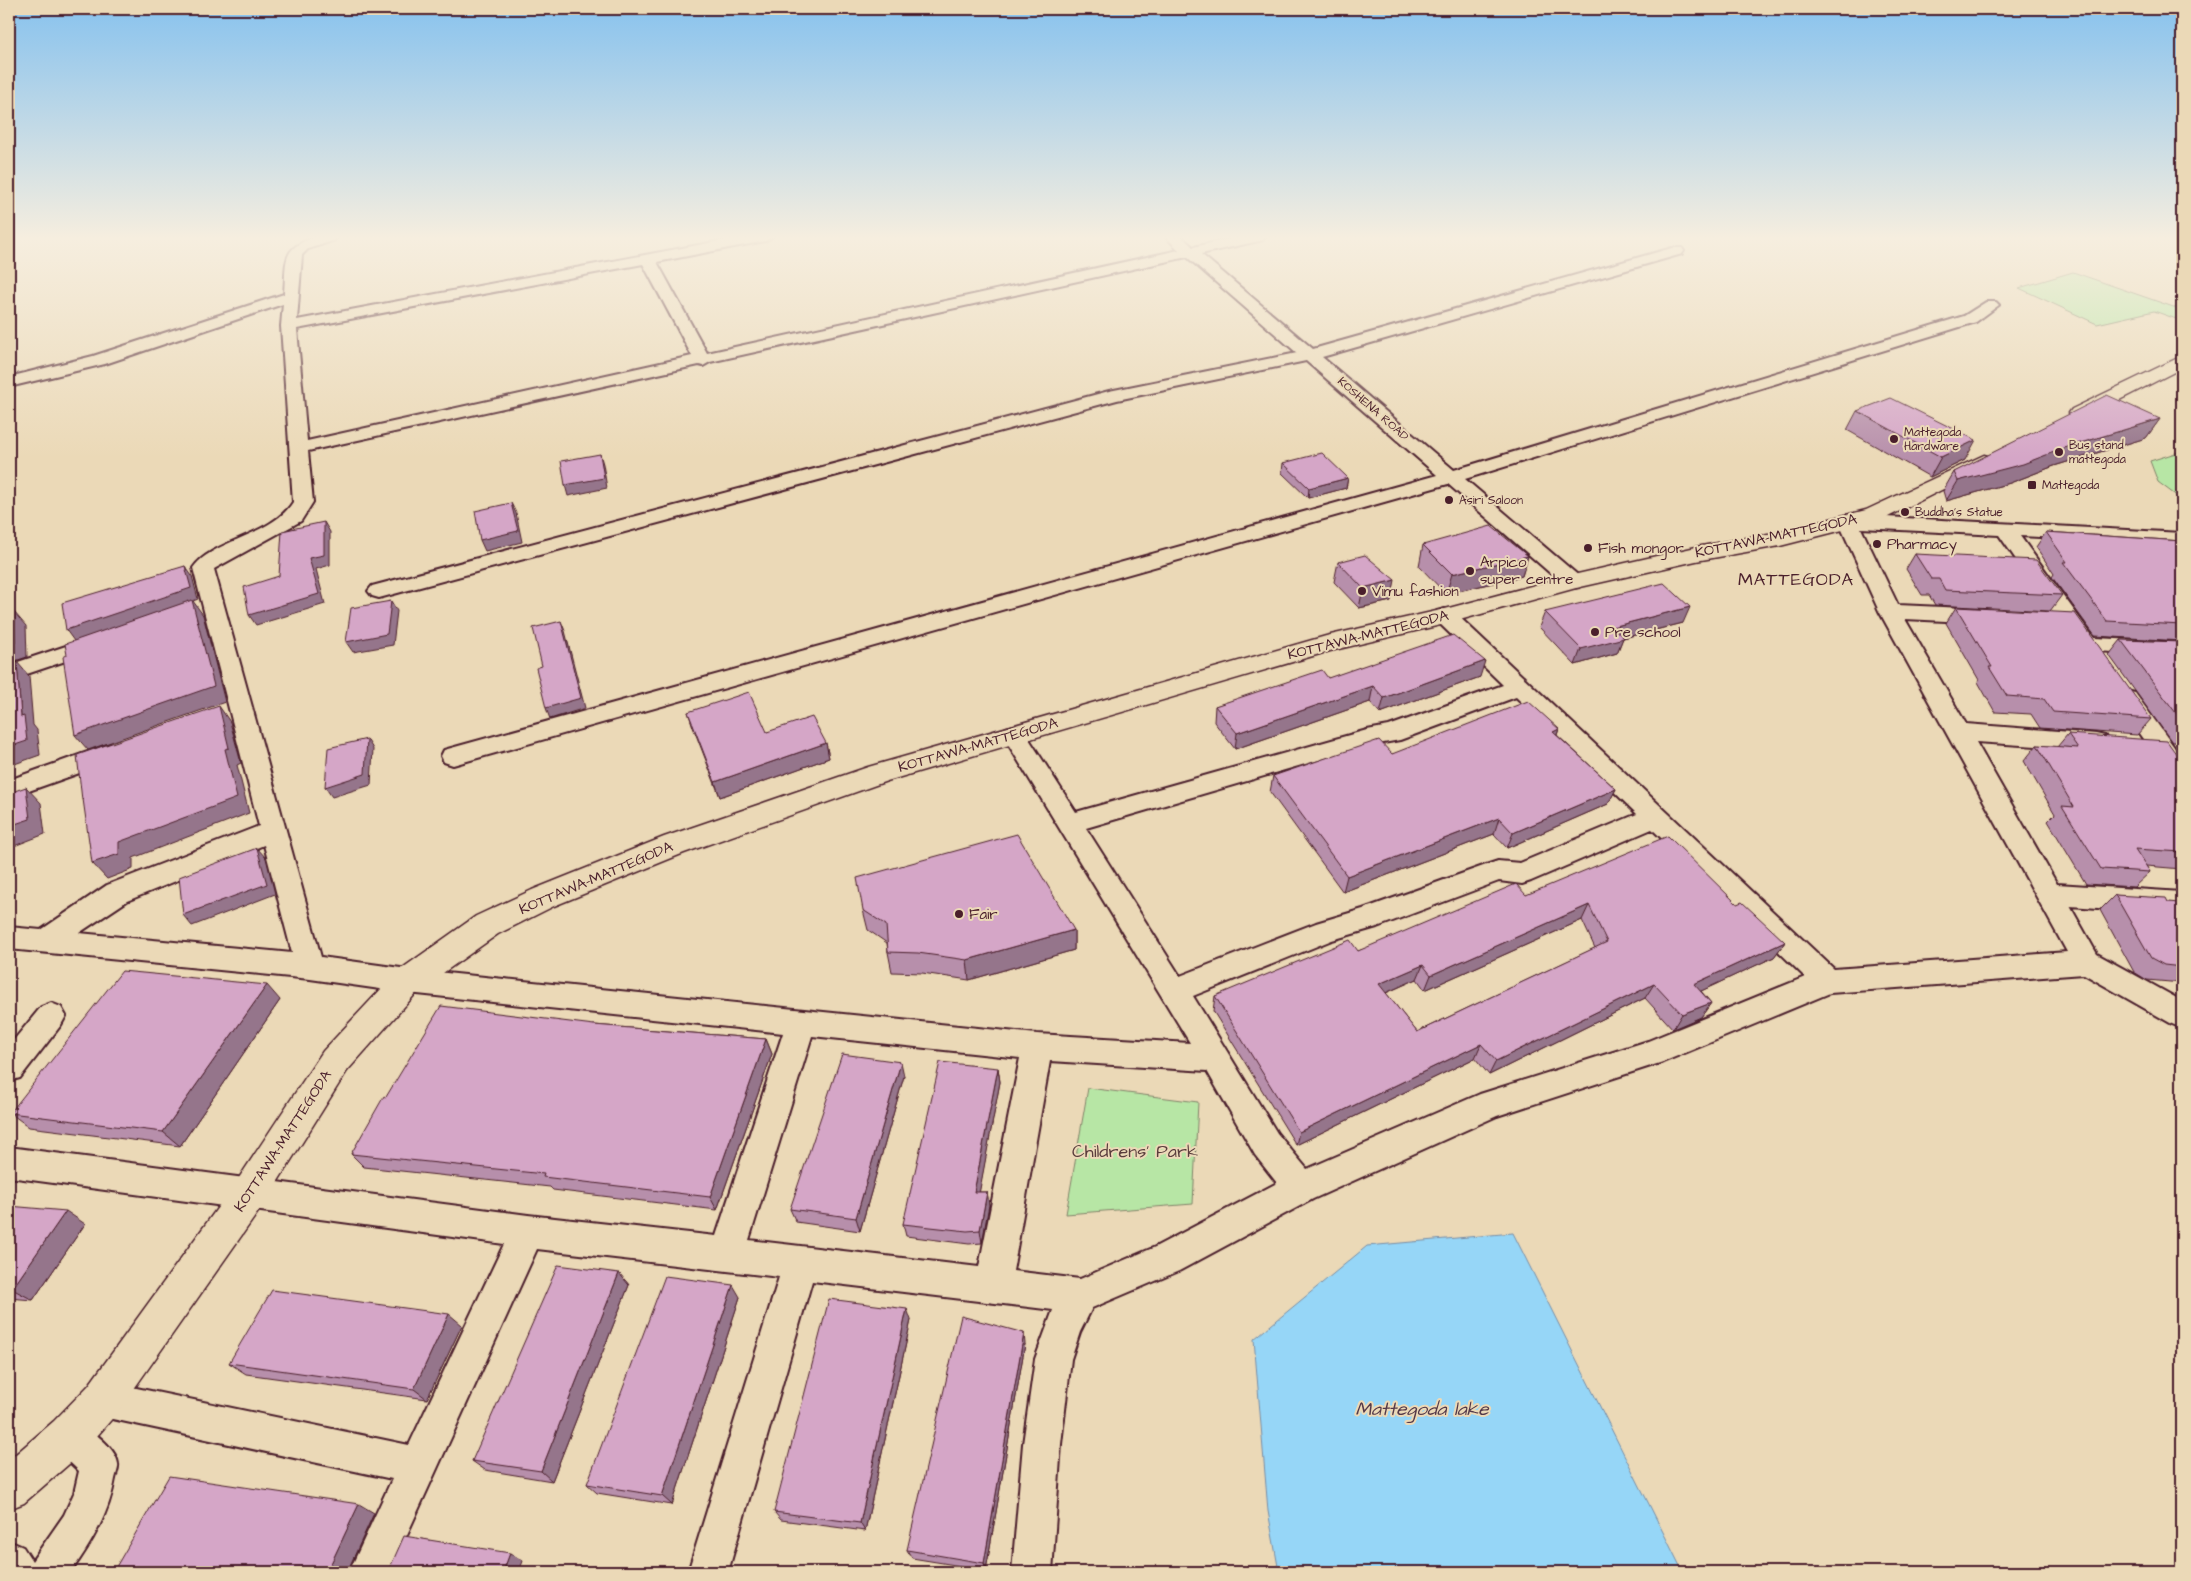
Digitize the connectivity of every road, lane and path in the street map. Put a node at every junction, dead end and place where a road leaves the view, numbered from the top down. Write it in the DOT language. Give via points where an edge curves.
graph roads {
  1 [pos="247,311"];
  2 [pos="291,311"];
  3 [pos="371,311"];
  4 [pos="676,311"];
  5 [pos="925,311"];
  6 [pos="1260,311"];
  7 [pos="1464,311"];
  8 [pos="1982,311"];
  9 [pos="289,326"];
  10 [pos="1310,354"];
  11 [pos="703,360"];
  12 [pos="2182,361"];
  13 [pos="9,382"];
  14 [pos="2058,424"];
  15 [pos="299,448"];
  16 [pos="2004,451"];
  17 [pos="1451,477"];
  18 [pos="1848,521"];
  19 [pos="2005,530"];
  20 [pos="2182,539"];
  21 [pos="1573,582"];
  22 [pos="379,590"];
  23 [pos="1890,611"];
  24 [pos="1445,616"];
  25 [pos="2004,617"];
  26 [pos="2042,620"];
  27 [pos="2070,621"];
  28 [pos="120,634"];
  29 [pos="2087,645"];
  30 [pos="2182,649"];
  31 [pos="9,672"];
  32 [pos="1520,686"];
  33 [pos="1958,732"];
  34 [pos="1014,734"];
  35 [pos="129,746"];
  36 [pos="2161,747"];
  37 [pos="453,756"];
  38 [pos="2182,774"];
  39 [pos="9,789"];
  40 [pos="1657,816"];
  41 [pos="1069,823"];
  42 [pos="273,830"];
  43 [pos="2049,894"];
  44 [pos="2182,903"];
  45 [pos="9,938"];
  46 [pos="46,941"];
  47 [pos="2088,962"];
  48 [pos="310,967"];
  49 [pos="408,981"];
  50 [pos="1828,982"];
  51 [pos="1174,991"];
  52 [pos="51,1016"];
  53 [pos="2182,1016"];
  54 [pos="801,1023"];
  55 [pos="1037,1047"];
  56 [pos="1216,1058"];
  57 [pos="9,1068"];
  58 [pos="9,1162"];
  59 [pos="1300,1188"];
  60 [pos="250,1193"];
  61 [pos="528,1231"];
  62 [pos="727,1255"];
  63 [pos="800,1264"];
  64 [pos="993,1286"];
  65 [pos="1080,1296"];
  66 [pos="103,1398"];
  67 [pos="69,1436"];
  68 [pos="419,1466"];
  69 [pos="9,1488"];
  70 [pos="9,1561"];
  71 [pos="16,1572"];
  72 [pos="47,1572"];
  73 [pos="369,1572"];
  74 [pos="708,1572"];
  75 [pos="1032,1572"];
  1 -- 13 [label="street" via="99,360"];
  2 -- 9 [label="street"];
  3 -- 9 [label="street"];
  4 -- 11 [label="street"];
  5 -- 11 [label="street"];
  6 -- 10 [label="street, KOSHENA ROAD"];
  7 -- 10 [label="street"];
  8 -- 17 [label="street" via="1970,319"];
  9 -- 15 [label="street"];
  10 -- 17 [label="street, KOSHENA ROAD"];
  10 -- 22 [label="street" via="1115,396"];
  11 -- 15 [label="street"];
  12 -- 14 [label="main road"];
  15 -- 42 [label="street" via="303,502 294,517 248,544 212,560 203,568 204,606 231,710"];
  16 -- 18 [label="main road, KOTTAWA-MATTEGODA" via="1874,515"];
  17 -- 21 [label="street, KOSHENA ROAD"];
  17 -- 37 [label="street"];
  18 -- 19 [label="street"];
  18 -- 21 [label="main road, KOTTAWA-MATTEGODA" via="1780,539"];
  18 -- 23 [label="street"];
  19 -- 20 [label="street"];
  19 -- 27 [label="street"];
  21 -- 24 [label="main road, KOTTAWA-MATTEGODA"];
  23 -- 25 [label="street"];
  23 -- 33 [label="street"];
  24 -- 32 [label="street"];
  24 -- 34 [label="main road, KOTTAWA-MATTEGODA" via="1326,644"];
  26 -- 27 [label="street"];
  27 -- 29 [label="street"];
  28 -- 31 [label="street"];
  29 -- 30 [label="street"];
  29 -- 36 [label="street"];
  32 -- 40 [label="street"];
  32 -- 41 [label="street" via="1392,734 1367,738"];
  33 -- 36 [label="street"];
  33 -- 43 [label="street"];
  34 -- 41 [label="street"];
  34 -- 49 [label="main road, KOTTAWA-MATTEGODA" via="869,777 674,845 560,891 487,925"];
  35 -- 39 [label="street"];
  36 -- 38 [label="street"];
  40 -- 50 [label="street"];
  40 -- 51 [label="street" via="1522,874 1498,871 1326,931"];
  41 -- 51 [label="street"];
  42 -- 46 [label="street" via="117,893"];
  42 -- 48 [label="street"];
  43 -- 44 [label="street"];
  43 -- 47 [label="street"];
  45 -- 46 [label="street"];
  46 -- 48 [label="street"];
  47 -- 50 [label="street"];
  47 -- 53 [label="street"];
  48 -- 49 [label="street"];
  49 -- 54 [label="street"];
  49 -- 60 [label="main road, KOTTAWA-MATTEGODA" via="336,1060"];
  50 -- 59 [label="street" via="1652,1052 1492,1104"];
  51 -- 56 [label="street"];
  52 -- 57 [label="street"];
  54 -- 55 [label="street"];
  54 -- 62 [label="street"];
  55 -- 56 [label="street"];
  55 -- 64 [label="street"];
  56 -- 59 [label="street" via="1266,1144"];
  58 -- 60 [label="street"];
  59 -- 65 [label="street" via="1166,1259"];
  60 -- 61 [label="street"];
  60 -- 66 [label="main road, KOTTAWA-MATTEGODA"];
  61 -- 62 [label="street"];
  61 -- 68 [label="street"];
  62 -- 63 [label="street"];
  63 -- 64 [label="street"];
  63 -- 74 [label="street"];
  64 -- 65 [label="street"];
  65 -- 75 [label="street" via="1064,1325 1053,1359 1042,1444"];
  66 -- 67 [label="main road, KOTTAWA-MATTEGODA"];
  66 -- 68 [label="street"];
  67 -- 69 [label="main road, KOTTAWA-MATTEGODA"];
  67 -- 72 [label="street" via="98,1464 93,1495 78,1529"];
  68 -- 73 [label="street"];
  70 -- 71 [label="street"];
}
